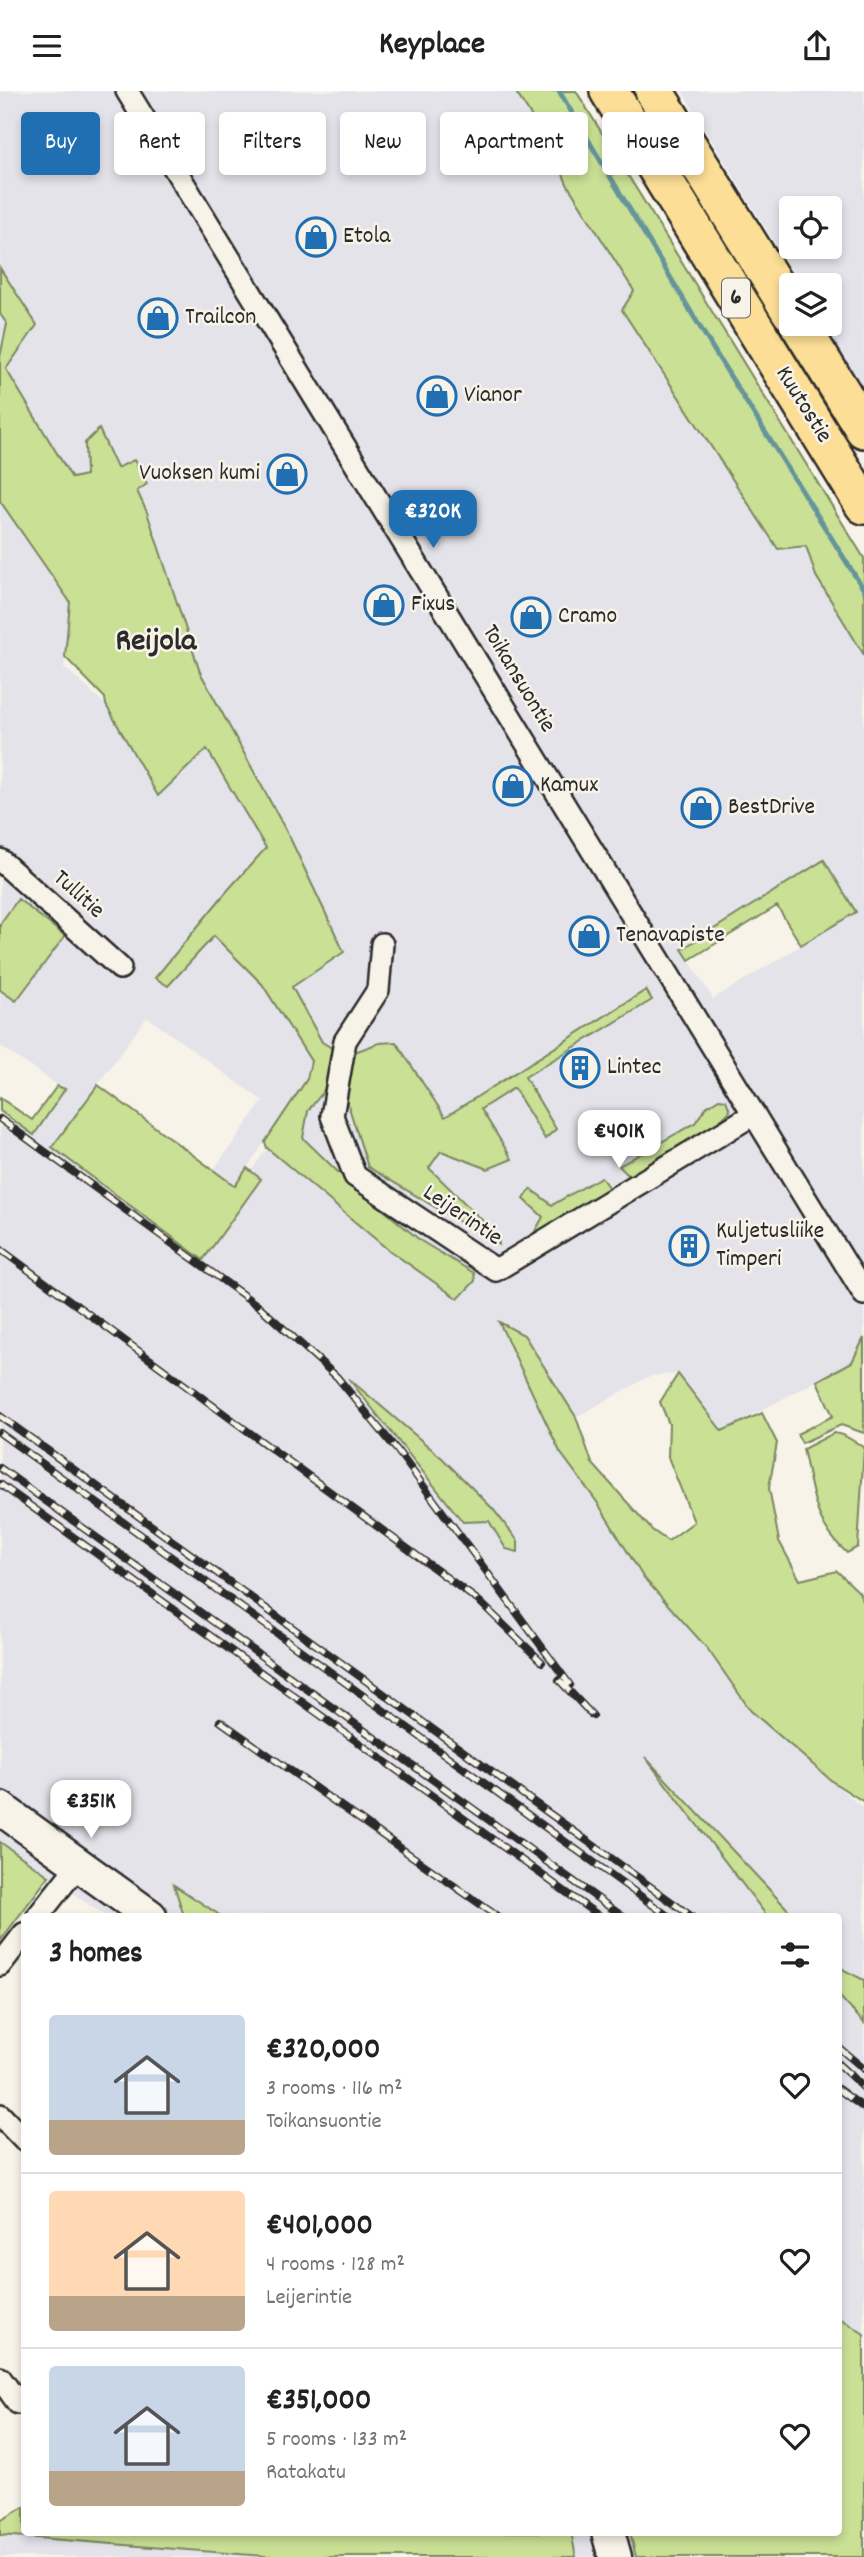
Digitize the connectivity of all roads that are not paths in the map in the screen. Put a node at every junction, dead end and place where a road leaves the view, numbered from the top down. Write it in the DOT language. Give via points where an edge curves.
graph roads {
  1 [pos="127,91"];
  2 [pos="609,91"];
  3 [pos="654,91"];
  4 [pos="779,292"];
  5 [pos="806,336"];
  6 [pos="864,429"];
  7 [pos="864,505"];
  8 [pos="0,860"];
  9 [pos="382,944"];
  10 [pos="120,968"];
  11 [pos="754,1114"];
  12 [pos="864,1294"];
  13 [pos="0,1808"];
  14 [pos="79,1864"];
  15 [pos="40,1913"];
  16 [pos="146,1913"];
  17 [pos="21,1938"];
  18 [pos="0,1965"];
  19 [pos="0,2115"];
  20 [pos="21,2137"];
  21 [pos="0,2378"];
  22 [pos="14,2404"];
  23 [pos="609,2536"];
  24 [pos="615,2557"];
  1 -- 11 [label="street, Toikansuontie"];
  2 -- 7 [label="highway, Kuutostie / 6"];
  3 -- 4 [label="highway, 6"];
  5 -- 6 [label="highway, Kuutostie"];
  8 -- 10 [label="street, Tullitie"];
  9 -- 11 [label="street, Leijerintie" via="378,990 345,1041 332,1116 355,1176 496,1270"];
  11 -- 12 [label="street, Toikansuontie"];
  13 -- 14 [label="main road"];
  14 -- 15 [label="street"];
  14 -- 16 [label="main road"];
  17 -- 18 [label="street"];
  19 -- 20 [label="street"];
  21 -- 22 [label="street"];
  23 -- 24 [label="main road"];
}
